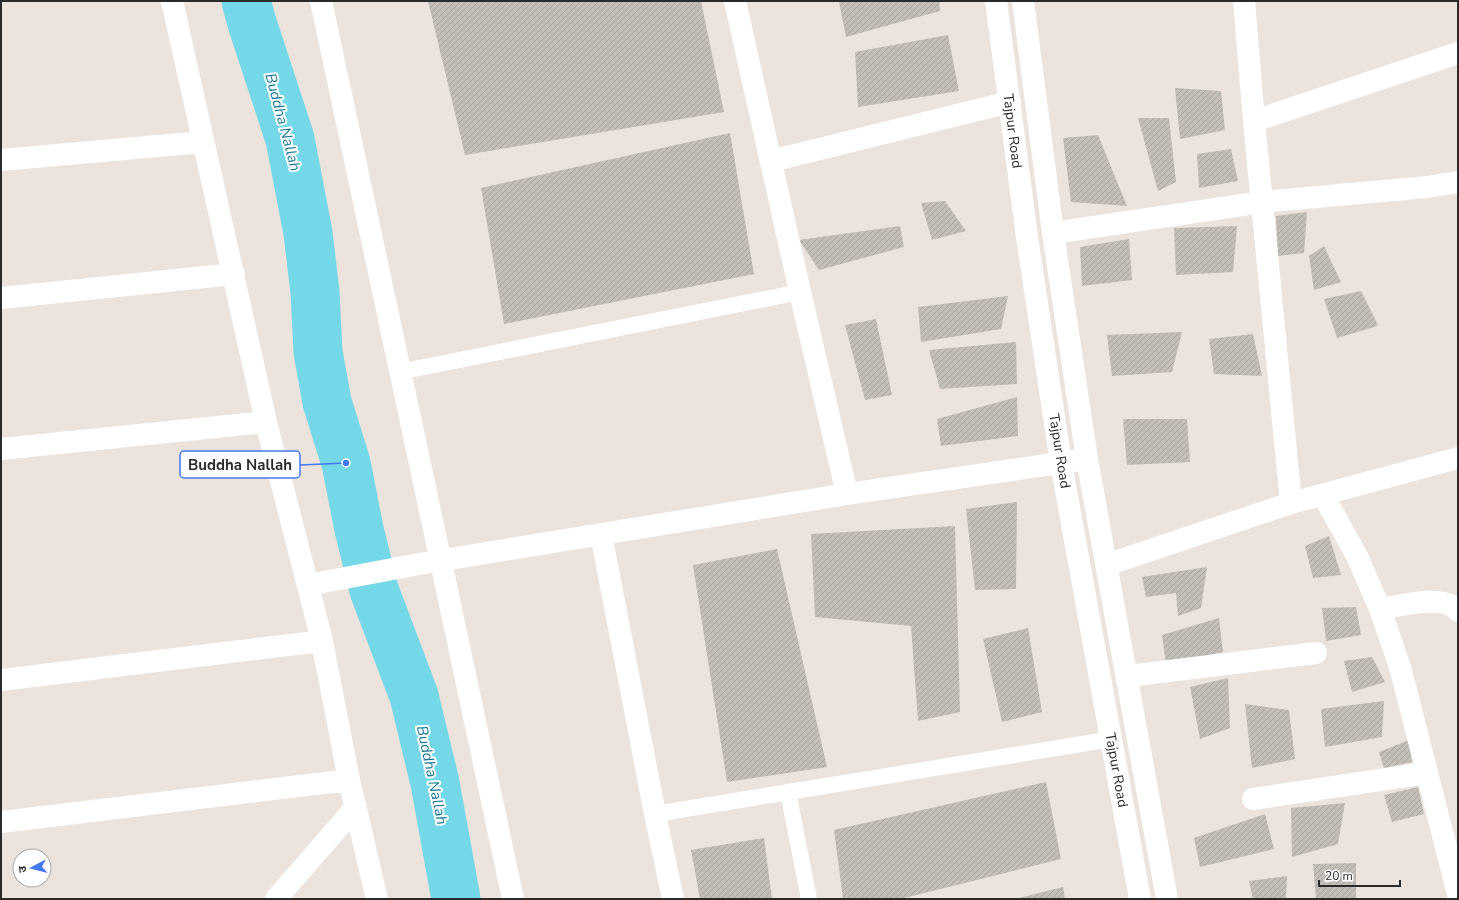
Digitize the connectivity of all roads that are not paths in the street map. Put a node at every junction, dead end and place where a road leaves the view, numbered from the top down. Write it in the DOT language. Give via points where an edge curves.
graph roads {
  1 [pos="172,1"];
  2 [pos="321,1"];
  3 [pos="735,1"];
  4 [pos="996,1"];
  5 [pos="1023,1"];
  6 [pos="1244,1"];
  7 [pos="1458,53"];
  8 [pos="1010,102"];
  9 [pos="1254,121"];
  10 [pos="203,142"];
  11 [pos="1,160"];
  12 [pos="771,161"];
  13 [pos="1458,182"];
  14 [pos="1262,202"];
  15 [pos="1053,233"];
  16 [pos="234,274"];
  17 [pos="800,292"];
  18 [pos="1,298"];
  19 [pos="399,372"];
  20 [pos="266,422"];
  21 [pos="1,449"];
  22 [pos="1458,458"];
  23 [pos="1087,459"];
  24 [pos="1061,463"];
  25 [pos="847,494"];
  26 [pos="1323,495"];
  27 [pos="1291,503"];
  28 [pos="601,534"];
  29 [pos="442,560"];
  30 [pos="1106,565"];
  31 [pos="308,585"];
  32 [pos="1380,609"];
  33 [pos="1458,611"];
  34 [pos="322,641"];
  35 [pos="1316,652"];
  36 [pos="1128,676"];
  37 [pos="1,680"];
  38 [pos="1112,739"];
  39 [pos="1427,773"];
  40 [pos="349,780"];
  41 [pos="788,792"];
  42 [pos="1253,799"];
  43 [pos="356,807"];
  44 [pos="655,814"];
  45 [pos="1,822"];
  46 [pos="1458,894"];
  47 [pos="276,899"];
  48 [pos="377,899"];
  49 [pos="513,899"];
  50 [pos="673,899"];
  51 [pos="809,899"];
  52 [pos="1140,899"];
  53 [pos="1167,899"];
  1 -- 10 [label="street"];
  2 -- 19 [label="street"];
  3 -- 12 [label="street"];
  4 -- 8 [label="street, Tajpur Road"];
  5 -- 15 [label="street, Tajpur Road"];
  6 -- 9 [label="street"];
  7 -- 9 [label="street"];
  8 -- 12 [label="street"];
  8 -- 24 [label="street, Tajpur Road" via="1027,237"];
  9 -- 14 [label="street"];
  10 -- 11 [label="street"];
  10 -- 16 [label="street"];
  12 -- 17 [label="street"];
  13 -- 14 [label="street"];
  14 -- 15 [label="street"];
  14 -- 27 [label="street"];
  15 -- 23 [label="street, Tajpur Road"];
  16 -- 18 [label="street"];
  16 -- 20 [label="street"];
  17 -- 19 [label="lane"];
  17 -- 25 [label="street"];
  19 -- 29 [label="street"];
  20 -- 21 [label="street"];
  20 -- 31 [label="street"];
  22 -- 26 [label="street"];
  23 -- 24 [label="street"];
  23 -- 30 [label="street, Tajpur Road"];
  24 -- 25 [label="street"];
  24 -- 38 [label="street, Tajpur Road"];
  25 -- 28 [label="street"];
  26 -- 27 [label="street"];
  26 -- 32 [label="street" via="1357,556"];
  27 -- 30 [label="street"];
  28 -- 29 [label="street"];
  28 -- 44 [label="street"];
  29 -- 31 [label="street"];
  29 -- 49 [label="street"];
  30 -- 36 [label="street, Tajpur Road"];
  31 -- 34 [label="street"];
  32 -- 33 [label="street" via="1435,601 1451,605"];
  32 -- 39 [label="street" via="1400,667"];
  34 -- 37 [label="street"];
  34 -- 40 [label="street"];
  35 -- 36 [label="street"];
  36 -- 53 [label="street, Tajpur Road"];
  38 -- 41 [label="lane"];
  38 -- 52 [label="street, Tajpur Road"];
  39 -- 42 [label="street"];
  39 -- 46 [label="street"];
  40 -- 43 [label="street"];
  40 -- 45 [label="street"];
  41 -- 44 [label="lane"];
  41 -- 51 [label="lane"];
  43 -- 47 [label="street"];
  43 -- 48 [label="street"];
  44 -- 50 [label="street"];
}
